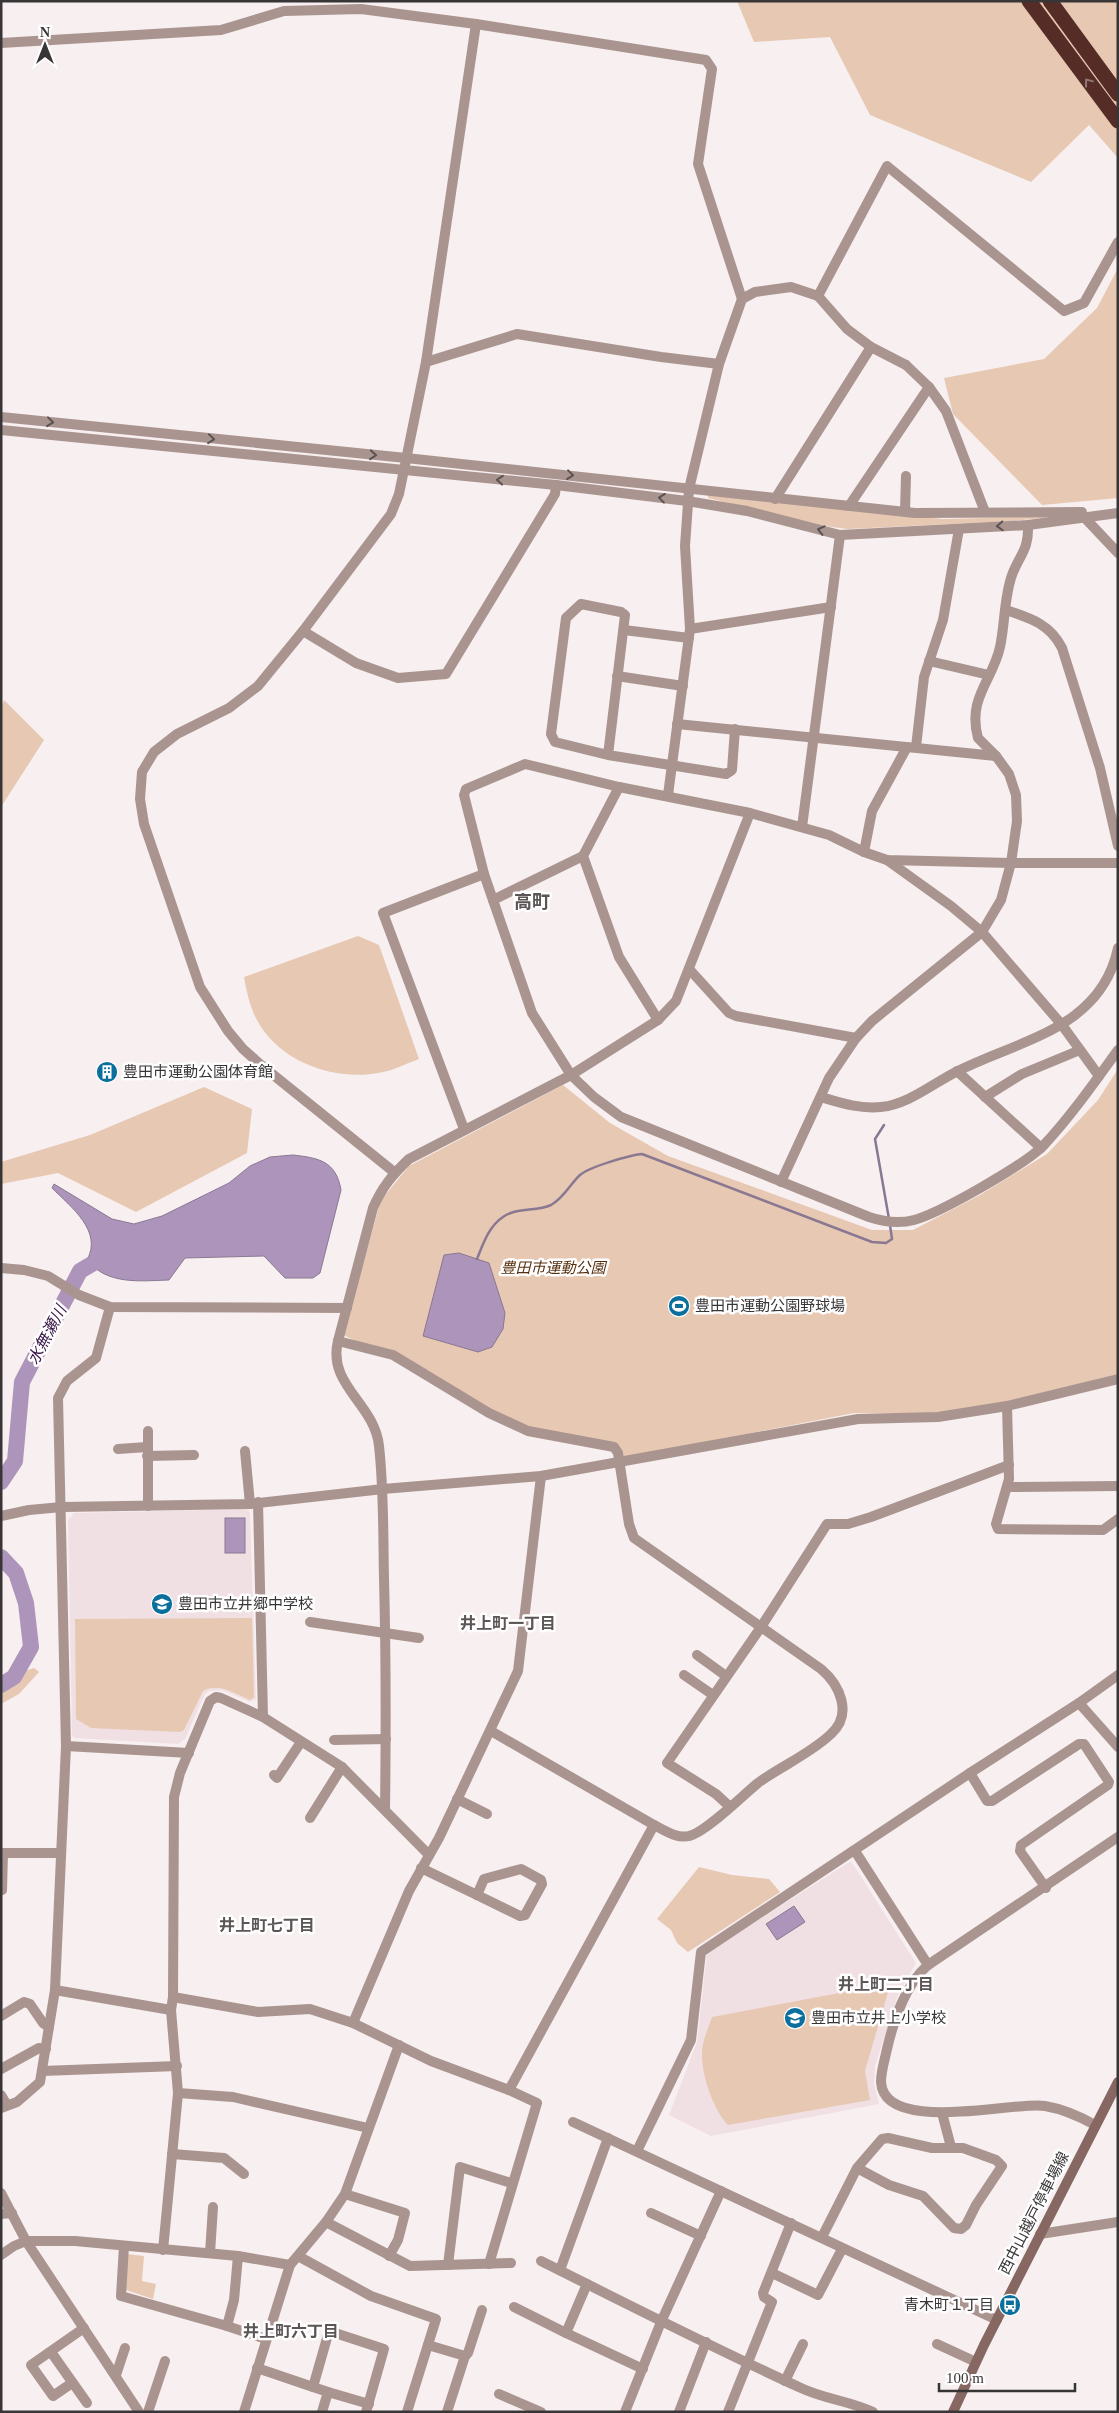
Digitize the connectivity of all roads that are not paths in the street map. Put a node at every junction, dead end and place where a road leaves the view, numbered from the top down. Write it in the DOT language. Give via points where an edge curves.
graph roads {
  1 [pos="1029,1"];
  2 [pos="1050,1"];
  3 [pos="476,24"];
  4 [pos="1,43"];
  5 [pos="1118,94"];
  6 [pos="1118,121"];
  7 [pos="1118,242"];
  8 [pos="818,296"];
  9 [pos="742,299"];
  10 [pos="871,347"];
  11 [pos="426,362"];
  12 [pos="719,364"];
  13 [pos="929,387"];
  14 [pos="1,418"];
  15 [pos="1,430"];
  16 [pos="406,458"];
  17 [pos="404,471"];
  18 [pos="906,476"];
  19 [pos="556,485"];
  20 [pos="689,490"];
  21 [pos="775,499"];
  22 [pos="687,501"];
  23 [pos="849,506"];
  24 [pos="904,512"];
  25 [pos="985,512"];
  26 [pos="1118,512"];
  27 [pos="1084,517"];
  28 [pos="1028,525"];
  29 [pos="959,529"];
  30 [pos="840,535"];
  31 [pos="1118,553"];
  32 [pos="831,608"];
  33 [pos="1006,610"];
  34 [pos="624,630"];
  35 [pos="303,632"];
  36 [pos="690,634"];
  37 [pos="929,661"];
  38 [pos="989,675"];
  39 [pos="617,676"];
  40 [pos="683,686"];
  41 [pos="677,724"];
  42 [pos="735,729"];
  43 [pos="814,737"];
  44 [pos="912,747"];
  45 [pos="608,755"];
  46 [pos="996,756"];
  47 [pos="671,767"];
  48 [pos="619,787"];
  49 [pos="668,795"];
  50 [pos="750,813"];
  51 [pos="802,827"];
  52 [pos="1118,846"];
  53 [pos="864,852"];
  54 [pos="583,856"];
  55 [pos="887,860"];
  56 [pos="1118,863"];
  57 [pos="1011,864"];
  58 [pos="484,874"];
  59 [pos="493,900"];
  60 [pos="982,932"];
  61 [pos="1118,948"];
  62 [pos="690,970"];
  63 [pos="658,1020"];
  64 [pos="1062,1026"];
  65 [pos="856,1038"];
  66 [pos="1080,1050"];
  67 [pos="1118,1050"];
  68 [pos="957,1072"];
  69 [pos="571,1075"];
  70 [pos="1099,1076"];
  71 [pos="821,1097"];
  72 [pos="985,1097"];
  73 [pos="464,1130"];
  74 [pos="1041,1148"];
  75 [pos="394,1172"];
  76 [pos="781,1182"];
  77 [pos="1,1268"];
  78 [pos="110,1307"];
  79 [pos="347,1308"];
  80 [pos="338,1341"];
  81 [pos="1118,1379"];
  82 [pos="1007,1406"];
  83 [pos="148,1431"];
  84 [pos="118,1449"];
  85 [pos="245,1451"];
  86 [pos="147,1452"];
  87 [pos="194,1455"];
  88 [pos="620,1460"];
  89 [pos="1009,1465"];
  90 [pos="540,1476"];
  91 [pos="1118,1486"];
  92 [pos="1008,1487"];
  93 [pos="383,1489"];
  94 [pos="254,1503"];
  95 [pos="148,1506"];
  96 [pos="62,1507"];
  97 [pos="1,1516"];
  98 [pos="1118,1519"];
  99 [pos="310,1622"];
  100 [pos="761,1627"];
  101 [pos="385,1633"];
  102 [pos="419,1638"];
  103 [pos="696,1655"];
  104 [pos="684,1675"];
  105 [pos="1118,1675"];
  106 [pos="726,1676"];
  107 [pos="713,1695"];
  108 [pos="1079,1704"];
  109 [pos="263,1717"];
  110 [pos="491,1731"];
  111 [pos="386,1739"];
  112 [pos="334,1740"];
  113 [pos="301,1742"];
  114 [pos="66,1746"];
  115 [pos="1118,1747"];
  116 [pos="189,1754"];
  117 [pos="342,1767"];
  118 [pos="970,1773"];
  119 [pos="274,1776"];
  120 [pos="457,1799"];
  121 [pos="729,1806"];
  122 [pos="385,1810"];
  123 [pos="488,1814"];
  124 [pos="310,1818"];
  125 [pos="654,1825"];
  126 [pos="1118,1837"];
  127 [pos="855,1851"];
  128 [pos="60,1853"];
  129 [pos="429,1855"];
  130 [pos="421,1868"];
  131 [pos="1046,1888"];
  132 [pos="2,1890"];
  133 [pos="477,1895"];
  134 [pos="928,1965"];
  135 [pos="55,1990"];
  136 [pos="173,1997"];
  137 [pos="171,2010"];
  138 [pos="1,2016"];
  139 [pos="353,2023"];
  140 [pos="49,2027"];
  141 [pos="400,2045"];
  142 [pos="46,2049"];
  143 [pos="177,2066"];
  144 [pos="1,2070"];
  145 [pos="42,2071"];
  146 [pos="1118,2082"];
  147 [pos="509,2090"];
  148 [pos="178,2093"];
  149 [pos="1,2095"];
  150 [pos="4,2107"];
  151 [pos="942,2113"];
  152 [pos="573,2122"];
  153 [pos="1095,2125"];
  154 [pos="368,2128"];
  155 [pos="608,2138"];
  156 [pos="951,2147"];
  157 [pos="637,2151"];
  158 [pos="172,2154"];
  159 [pos="857,2168"];
  160 [pos="244,2174"];
  161 [pos="511,2183"];
  162 [pos="722,2191"];
  163 [pos="1,2193"];
  164 [pos="345,2194"];
  165 [pos="213,2207"];
  166 [pos="651,2213"];
  167 [pos="7,2214"];
  168 [pos="326,2222"];
  169 [pos="1118,2222"];
  170 [pos="791,2223"];
  171 [pos="1040,2234"];
  172 [pos="701,2236"];
  173 [pos="822,2237"];
  174 [pos="26,2240"];
  175 [pos="124,2246"];
  176 [pos="842,2249"];
  177 [pos="164,2250"];
  178 [pos="210,2253"];
  179 [pos="1,2255"];
  180 [pos="238,2256"];
  181 [pos="298,2256"];
  182 [pos="388,2256"];
  183 [pos="541,2261"];
  184 [pos="511,2263"];
  185 [pos="290,2264"];
  186 [pos="489,2264"];
  187 [pos="448,2265"];
  188 [pos="560,2270"];
  189 [pos="772,2272"];
  190 [pos="587,2284"];
  191 [pos="514,2307"];
  192 [pos="482,2310"];
  193 [pos="997,2320"];
  194 [pos="661,2322"];
  195 [pos="228,2326"];
  196 [pos="84,2328"];
  197 [pos="566,2333"];
  198 [pos="266,2339"];
  199 [pos="706,2342"];
  200 [pos="803,2344"];
  201 [pos="937,2344"];
  202 [pos="428,2345"];
  203 [pos="125,2348"];
  204 [pos="50,2352"];
  205 [pos="465,2356"];
  206 [pos="165,2361"];
  207 [pos="976,2362"];
  208 [pos="747,2363"];
  209 [pos="257,2368"];
  210 [pos="643,2370"];
  211 [pos="116,2375"];
  212 [pos="785,2381"];
  213 [pos="72,2383"];
  214 [pos="313,2386"];
  215 [pos="328,2392"];
  216 [pos="499,2394"];
  217 [pos="87,2403"];
  218 [pos="368,2408"];
  219 [pos="139,2412"];
  220 [pos="148,2412"];
  221 [pos="244,2412"];
  222 [pos="322,2412"];
  223 [pos="407,2412"];
  224 [pos="447,2412"];
  225 [pos="541,2412"];
  226 [pos="625,2412"];
  227 [pos="679,2412"];
  228 [pos="728,2412"];
  229 [pos="873,2412"];
  230 [pos="953,2412"];
  6 -- 1 [label="highway, one-way"];
  2 -- 5 [label="highway"];
  3 -- 4 [label="street" via="361,8 284,11 221,30"];
  3 -- 9 [label="street" via="706,60 712,69 698,164"];
  3 -- 11 [label="street"];
  7 -- 8 [label="street" via="1084,303 1064,312 887,166"];
  8 -- 9 [label="street" via="791,287 755,292"];
  8 -- 10 [label="street" via="847,329"];
  9 -- 12 [label="street"];
  10 -- 13 [label="street" via="906,365"];
  10 -- 21 [label="street"];
  11 -- 12 [label="street" via="518,334"];
  11 -- 16 [label="street"];
  12 -- 20 [label="street"];
  13 -- 23 [label="street"];
  13 -- 25 [label="street" via="946,410"];
  14 -- 16 [label="street, one-way"];
  15 -- 17 [label="street"];
  16 -- 17 [label="street"];
  16 -- 20 [label="street, one-way"];
  19 -- 17 [label="street, one-way"];
  17 -- 35 [label="street" via="391,514"];
  18 -- 24 [label="street"];
  22 -- 19 [label="street, one-way"];
  19 -- 35 [label="street" via="555,494 446,674 398,678 356,663"];
  20 -- 21 [label="street"];
  20 -- 22 [label="street"];
  21 -- 23 [label="street"];
  30 -- 22 [label="street, one-way"];
  22 -- 36 [label="street" via="685,546"];
  23 -- 24 [label="street"];
  24 -- 25 [label="street"];
  25 -- 26 [label="street"];
  26 -- 27 [label="street"];
  27 -- 28 [label="street"];
  27 -- 31 [label="street"];
  28 -- 29 [label="street, one-way"];
  28 -- 33 [label="street" via="1028,538 1011,578"];
  29 -- 30 [label="street"];
  29 -- 37 [label="street" via="944,620"];
  30 -- 32 [label="street"];
  32 -- 36 [label="street"];
  32 -- 43 [label="street"];
  33 -- 38 [label="street" via="1000,648"];
  33 -- 52 [label="street" via="1040,622 1062,648 1100,768"];
  34 -- 36 [label="street"];
  34 -- 39 [label="street"];
  34 -- 45 [label="street" via="625,615 621,612 581,604 566,618 551,734 557,744"];
  35 -- 75 [label="street" via="258,686 229,708 177,734 154,752 142,772 140,799 144,824 200,987 228,1031 261,1065"];
  36 -- 40 [label="street"];
  37 -- 38 [label="street"];
  37 -- 44 [label="street"];
  38 -- 46 [label="street" via="978,697 977,730 980,740"];
  39 -- 40 [label="street"];
  39 -- 45 [label="street"];
  40 -- 41 [label="street"];
  41 -- 42 [label="street"];
  41 -- 47 [label="street"];
  42 -- 43 [label="street"];
  42 -- 47 [label="street" via="730,773"];
  43 -- 44 [label="street"];
  43 -- 51 [label="street"];
  44 -- 46 [label="street"];
  44 -- 53 [label="street" via="872,811"];
  45 -- 47 [label="street"];
  46 -- 57 [label="street" via="1009,774 1016,795 1017,821"];
  47 -- 49 [label="street"];
  48 -- 49 [label="street"];
  48 -- 54 [label="street"];
  48 -- 58 [label="street" via="525,764 466,789 464,795"];
  49 -- 50 [label="street"];
  50 -- 51 [label="street"];
  50 -- 62 [label="street"];
  51 -- 53 [label="street" via="829,835"];
  53 -- 55 [label="street"];
  54 -- 59 [label="street"];
  54 -- 63 [label="street" via="619,957"];
  55 -- 57 [label="street"];
  55 -- 60 [label="street"];
  56 -- 57 [label="street"];
  57 -- 60 [label="street" via="1001,900"];
  58 -- 59 [label="street"];
  58 -- 73 [label="street" via="383,912"];
  59 -- 69 [label="street" via="532,1013"];
  60 -- 64 [label="street"];
  60 -- 65 [label="street" via="872,1021"];
  61 -- 64 [label="street" via="1104,986"];
  62 -- 63 [label="street" via="676,1001"];
  62 -- 65 [label="street" via="729,1013 736,1016"];
  63 -- 69 [label="street"];
  64 -- 66 [label="street"];
  64 -- 68 [label="street"];
  65 -- 71 [label="street"];
  66 -- 70 [label="street"];
  66 -- 72 [label="street" via="1022,1074"];
  67 -- 70 [label="street"];
  68 -- 71 [label="street" via="911,1098 891,1105 859,1107"];
  68 -- 72 [label="street"];
  69 -- 73 [label="street"];
  69 -- 76 [label="street" via="621,1117"];
  70 -- 74 [label="street" via="1073,1113"];
  71 -- 76 [label="street"];
  72 -- 74 [label="street"];
  73 -- 75 [label="street" via="410,1159"];
  74 -- 76 [label="street" via="1004,1173 927,1216 898,1223 869,1217"];
  75 -- 79 [label="street" via="373,1208"];
  77 -- 78 [label="street" via="35,1272"];
  78 -- 79 [label="street"];
  78 -- 96 [label="street" via="96,1358 67,1381 58,1398"];
  79 -- 80 [label="street"];
  80 -- 88 [label="street" via="393,1355 489,1413 528,1431 614,1447"];
  80 -- 93 [label="street" via="335,1358 343,1381 367,1413 377,1434"];
  81 -- 82 [label="street"];
  82 -- 88 [label="street" via="938,1418 858,1418"];
  82 -- 89 [label="street"];
  83 -- 86 [label="street"];
  84 -- 86 [label="street"];
  85 -- 94 [label="street"];
  86 -- 87 [label="street"];
  86 -- 95 [label="street"];
  88 -- 90 [label="street"];
  88 -- 100 [label="street" via="634,1538"];
  89 -- 92 [label="street"];
  89 -- 100 [label="street" via="871,1517 848,1524 827,1524"];
  90 -- 93 [label="street"];
  90 -- 110 [label="street" via="518,1671"];
  91 -- 92 [label="street"];
  92 -- 98 [label="street" via="996,1524 998,1528 1103,1530"];
  93 -- 94 [label="street"];
  93 -- 101 [label="street"];
  94 -- 95 [label="street"];
  94 -- 109 [label="street"];
  95 -- 96 [label="street"];
  96 -- 97 [label="street"];
  96 -- 114 [label="street"];
  99 -- 101 [label="street"];
  100 -- 106 [label="street"];
  100 -- 121 [label="street" via="835,1681 842,1711 832,1734"];
  101 -- 102 [label="street"];
  101 -- 111 [label="street"];
  103 -- 106 [label="street"];
  104 -- 107 [label="street"];
  105 -- 108 [label="street"];
  106 -- 107 [label="street"];
  107 -- 121 [label="street" via="666,1763 716,1794"];
  108 -- 115 [label="street"];
  108 -- 118 [label="street"];
  109 -- 113 [label="street"];
  109 -- 116 [label="street" via="216,1698 210,1701"];
  110 -- 120 [label="street"];
  110 -- 125 [label="street"];
  111 -- 112 [label="street"];
  111 -- 122 [label="street"];
  113 -- 117 [label="street"];
  113 -- 119 [label="street" via="277,1778"];
  114 -- 116 [label="street"];
  114 -- 128 [label="street"];
  116 -- 136 [label="street" via="174,1797"];
  117 -- 122 [label="street"];
  117 -- 124 [label="street"];
  118 -- 127 [label="street"];
  118 -- 131 [label="street" via="987,1802 1084,1744 1108,1785 1021,1845 1020,1850"];
  120 -- 123 [label="street"];
  120 -- 129 [label="street"];
  121 -- 125 [label="street" via="704,1828 687,1837"];
  122 -- 129 [label="street"];
  125 -- 147 [label="street"];
  126 -- 131 [label="street"];
  127 -- 134 [label="street"];
  127 -- 157 [label="street" via="701,1952 691,2040"];
  128 -- 132 [label="street" via="3,1853"];
  128 -- 135 [label="street"];
  129 -- 130 [label="street"];
  130 -- 133 [label="street"];
  130 -- 139 [label="street"];
  131 -- 134 [label="street"];
  133 -- 133 [label="street" via="484,1879 521,1869 541,1880 542,1884 525,1915 520,1916"];
  134 -- 151 [label="street" via="910,1984 888,2044 881,2084 893,2103 902,2108"];
  135 -- 137 [label="street"];
  135 -- 140 [label="street"];
  136 -- 137 [label="street"];
  136 -- 139 [label="street" via="258,2012 304,2008"];
  137 -- 143 [label="street"];
  138 -- 140 [label="street" via="24,2002 30,2004"];
  139 -- 141 [label="street"];
  140 -- 142 [label="street"];
  141 -- 147 [label="street" via="431,2061"];
  141 -- 154 [label="street"];
  142 -- 144 [label="street" via="39,2048"];
  142 -- 145 [label="street"];
  143 -- 145 [label="street"];
  143 -- 148 [label="street"];
  145 -- 150 [label="street" via="38,2084 17,2102"];
  146 -- 153 [label="main road, 西中山越戸停車場線"];
  147 -- 161 [label="street" via="537,2103"];
  148 -- 154 [label="street" via="233,2097"];
  148 -- 158 [label="street"];
  149 -- 150 [label="street"];
  151 -- 153 [label="street" via="1044,2106 1078,2115"];
  151 -- 156 [label="street"];
  152 -- 155 [label="street"];
  153 -- 171 [label="main road, 西中山越戸停車場線"];
  154 -- 164 [label="street"];
  155 -- 157 [label="street"];
  155 -- 188 [label="street"];
  156 -- 159 [label="street" via="932,2148 882,2139"];
  156 -- 159 [label="street" via="996,2160 1002,2166 961,2229 954,2228 923,2196 883,2182"];
  157 -- 162 [label="street"];
  158 -- 160 [label="street" via="224,2158"];
  158 -- 177 [label="street"];
  159 -- 173 [label="street"];
  161 -- 186 [label="street"];
  161 -- 187 [label="street" via="460,2167"];
  162 -- 170 [label="street"];
  162 -- 172 [label="street"];
  163 -- 167 [label="street"];
  164 -- 168 [label="street"];
  164 -- 182 [label="street" via="404,2213 398,2240"];
  165 -- 178 [label="street"];
  166 -- 172 [label="street"];
  167 -- 174 [label="street"];
  168 -- 181 [label="street"];
  168 -- 182 [label="street"];
  169 -- 171 [label="street"];
  170 -- 173 [label="street"];
  170 -- 189 [label="street"];
  171 -- 193 [label="main road, 西中山越戸停車場線"];
  172 -- 194 [label="street"];
  173 -- 176 [label="street"];
  174 -- 175 [label="street"];
  174 -- 179 [label="street"];
  174 -- 196 [label="street"];
  175 -- 177 [label="street"];
  175 -- 195 [label="street" via="121,2296"];
  176 -- 189 [label="street" via="818,2295"];
  176 -- 193 [label="street"];
  177 -- 178 [label="street"];
  178 -- 180 [label="street"];
  180 -- 185 [label="street"];
  180 -- 195 [label="street"];
  181 -- 185 [label="street"];
  181 -- 202 [label="street" via="370,2296 436,2319"];
  182 -- 187 [label="street" via="410,2266"];
  183 -- 188 [label="street"];
  184 -- 186 [label="street"];
  185 -- 198 [label="street"];
  186 -- 187 [label="street"];
  188 -- 190 [label="street"];
  189 -- 208 [label="street" via="763,2293 772,2302"];
  190 -- 194 [label="street"];
  190 -- 197 [label="street"];
  191 -- 197 [label="street"];
  192 -- 205 [label="street"];
  193 -- 207 [label="main road, 西中山越戸停車場線"];
  194 -- 199 [label="street"];
  194 -- 210 [label="street"];
  195 -- 198 [label="street"];
  196 -- 204 [label="street"];
  196 -- 211 [label="street"];
  197 -- 210 [label="street"];
  198 -- 209 [label="street"];
  199 -- 208 [label="street"];
  199 -- 227 [label="street"];
  200 -- 212 [label="street"];
  201 -- 207 [label="street"];
  202 -- 205 [label="street"];
  202 -- 223 [label="street"];
  203 -- 211 [label="street"];
  204 -- 213 [label="street"];
  204 -- 213 [label="street" via="31,2365 53,2396"];
  205 -- 224 [label="street"];
  206 -- 220 [label="street"];
  207 -- 230 [label="main road, 西中山越戸停車場線"];
  208 -- 212 [label="street"];
  208 -- 228 [label="street"];
  209 -- 214 [label="street"];
  209 -- 221 [label="street"];
  210 -- 226 [label="street"];
  211 -- 219 [label="street"];
  212 -- 229 [label="street"];
  213 -- 217 [label="street"];
  214 -- 215 [label="street"];
  214 -- 218 [label="street" via="328,2331 384,2349"];
  215 -- 218 [label="street"];
  215 -- 222 [label="street"];
  216 -- 225 [label="street"];
}
